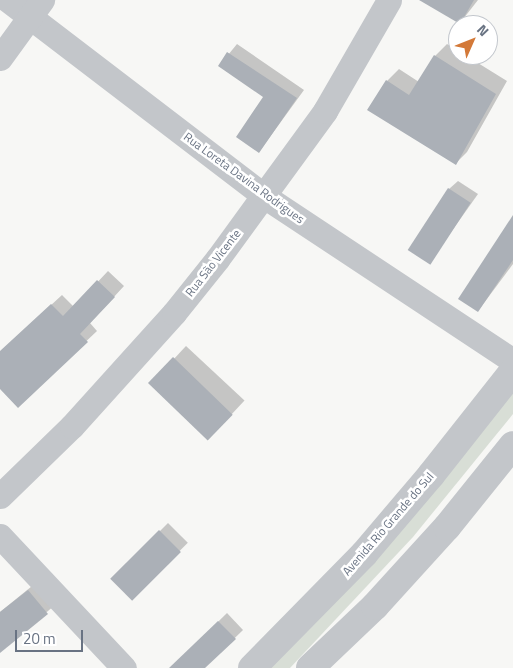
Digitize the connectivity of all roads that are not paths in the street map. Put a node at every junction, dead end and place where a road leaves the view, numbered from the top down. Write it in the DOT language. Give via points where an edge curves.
graph roads {
  1 [pos="8,0"];
  2 [pos="389,0"];
  3 [pos="37,9"];
  4 [pos="0,58"];
  5 [pos="264,196"];
  6 [pos="513,361"];
  7 [pos="513,371"];
  8 [pos="513,445"];
  9 [pos="0,496"];
  10 [pos="0,536"];
  11 [pos="124,668"];
  12 [pos="252,668"];
  13 [pos="310,668"];
  1 -- 3 [label="street, Rua Loreta Davina Rodrigues"];
  2 -- 5 [label="street, Rua São Vicente" via="325,111"];
  3 -- 4 [label="street"];
  3 -- 5 [label="street, Rua Loreta Davina Rodrigues"];
  5 -- 6 [label="street, Rua Loreta Davina Rodrigues"];
  5 -- 9 [label="street, Rua São Vicente" via="174,313 72,426"];
  7 -- 12 [label="street, Avenida Rio Grande do Sul" via="364,554"];
  8 -- 13 [label="street" via="447,527 375,606"];
  10 -- 11 [label="street"];
}
